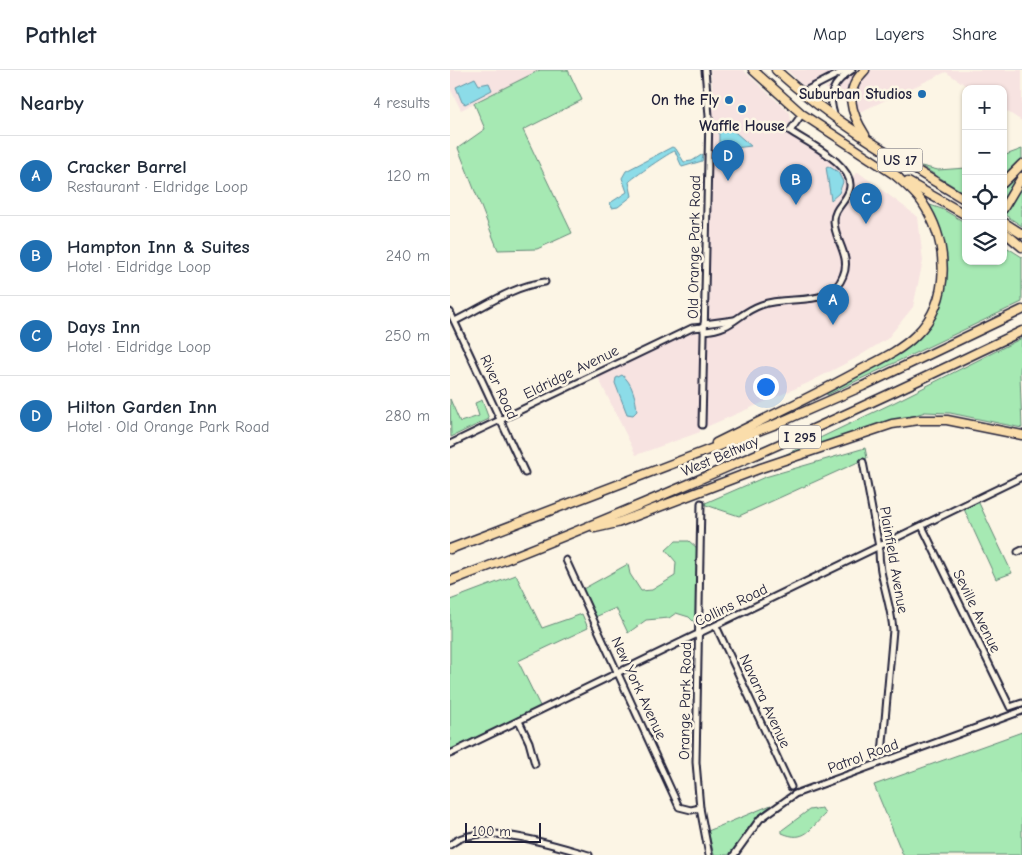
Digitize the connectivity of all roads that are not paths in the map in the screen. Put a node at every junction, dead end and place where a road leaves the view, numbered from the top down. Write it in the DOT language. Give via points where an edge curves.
graph roads {
  1 [pos="705,70"];
  2 [pos="753,70"];
  3 [pos="776,70"];
  4 [pos="865,70"];
  5 [pos="851,71"];
  6 [pos="803,92"];
  7 [pos="802,114"];
  8 [pos="836,118"];
  9 [pos="827,132"];
  10 [pos="867,139"];
  11 [pos="1022,164"];
  12 [pos="895,175"];
  13 [pos="1022,178"];
  14 [pos="1007,179"];
  15 [pos="962,196"];
  16 [pos="1007,202"];
  17 [pos="962,213"];
  18 [pos="1007,225"];
  19 [pos="1022,234"];
  20 [pos="1007,236"];
  21 [pos="1007,238"];
  22 [pos="1011,240"];
  23 [pos="1022,247"];
  24 [pos="545,282"];
  25 [pos="1022,310"];
  26 [pos="450,312"];
  27 [pos="452,319"];
  28 [pos="704,327"];
  29 [pos="1022,331"];
  30 [pos="500,420"];
  31 [pos="702,424"];
  32 [pos="1022,435"];
  33 [pos="450,444"];
  34 [pos="678,462"];
  35 [pos="863,462"];
  36 [pos="525,473"];
  37 [pos="1022,477"];
  38 [pos="701,503"];
  39 [pos="922,526"];
  40 [pos="573,533"];
  41 [pos="879,547"];
  42 [pos="450,549"];
  43 [pos="566,560"];
  44 [pos="450,581"];
  45 [pos="716,626"];
  46 [pos="698,634"];
  47 [pos="619,672"];
  48 [pos="1022,703"];
  49 [pos="1022,711"];
  50 [pos="519,721"];
  51 [pos="450,754"];
  52 [pos="882,754"];
  53 [pos="535,764"];
  54 [pos="791,787"];
  55 [pos="700,808"];
  56 [pos="450,845"];
  57 [pos="589,855"];
  58 [pos="709,855"];
  59 [pos="734,855"];
  1 -- 28 [label="street, Old Orange Park Road" via="709,126"];
  2 -- 7 [label="highway, US 17"];
  3 -- 6 [label="highway, US 17"];
  4 -- 10 [label="highway" via="855,82 850,100 855,119"];
  5 -- 6 [label="street" via="842,72"];
  5 -- 8 [label="street" via="839,80 830,97"];
  6 -- 8 [label="highway, US 17"];
  7 -- 9 [label="highway, US 17"];
  7 -- 28 [label="street, Eldridge Avenue" via="790,131 842,166 850,177 849,192 838,206 834,220 845,255 844,275 835,288 824,295 768,303 734,320"];
  8 -- 9 [label="highway"];
  8 -- 10 [label="highway, US 17"];
  9 -- 12 [label="highway, US 17"];
  10 -- 15 [label="highway, US 17"];
  11 -- 14 [label="highway"];
  12 -- 17 [label="highway, US 17"];
  12 -- 34 [label="highway" via="921,202 941,245 943,265 939,296 923,327 907,343 869,366"];
  13 -- 16 [label="highway"];
  18 -- 19 [label="highway"];
  20 -- 22 [label="highway"];
  21 -- 22 [label="highway"];
  22 -- 23 [label="highway"];
  24 -- 27 [label="street" via="532,284"];
  25 -- 34 [label="highway, West Beltway / I 295" via="863,386"];
  26 -- 27 [label="street, River Road"];
  27 -- 30 [label="street, River Road"];
  28 -- 30 [label="street, Eldridge Avenue" via="692,328"];
  28 -- 31 [label="street, Old Orange Park Road"];
  29 -- 40 [label="highway, West Beltway / I 295" via="840,418"];
  30 -- 33 [label="street, Eldridge Avenue"];
  30 -- 36 [label="street, River Road"];
  32 -- 40 [label="highway" via="947,420 892,424 761,468 617,523"];
  34 -- 42 [label="highway, West Beltway / I 295"];
  35 -- 41 [label="street, Plainfield Avenue"];
  37 -- 39 [label="street, Collins Road"];
  38 -- 46 [label="street, Orange Park Road"];
  39 -- 41 [label="street, Collins Road"];
  39 -- 48 [label="street, Seville Avenue" via="1010,707"];
  40 -- 44 [label="highway, West Beltway / I 295"];
  41 -- 45 [label="street, Collins Road"];
  41 -- 52 [label="street, Plainfield Avenue" via="878,557 892,612"];
  43 -- 47 [label="street, New York Avenue"];
  45 -- 46 [label="street, Collins Road"];
  45 -- 54 [label="street, Navarra Avenue"];
  46 -- 47 [label="street, Collins Road"];
  46 -- 55 [label="street, Orange Park Road" via="696,762"];
  47 -- 50 [label="street, Collins Road"];
  47 -- 55 [label="street, New York Avenue" via="679,807"];
  49 -- 59 [label="street, Patrol Road" via="795,794 760,819"];
  50 -- 51 [label="street, Collins Road"];
  50 -- 53 [label="street"];
  55 -- 58 [label="street, Orange Park Road"];
  56 -- 57 [label="street" via="469,836 511,836 543,841"];
}
